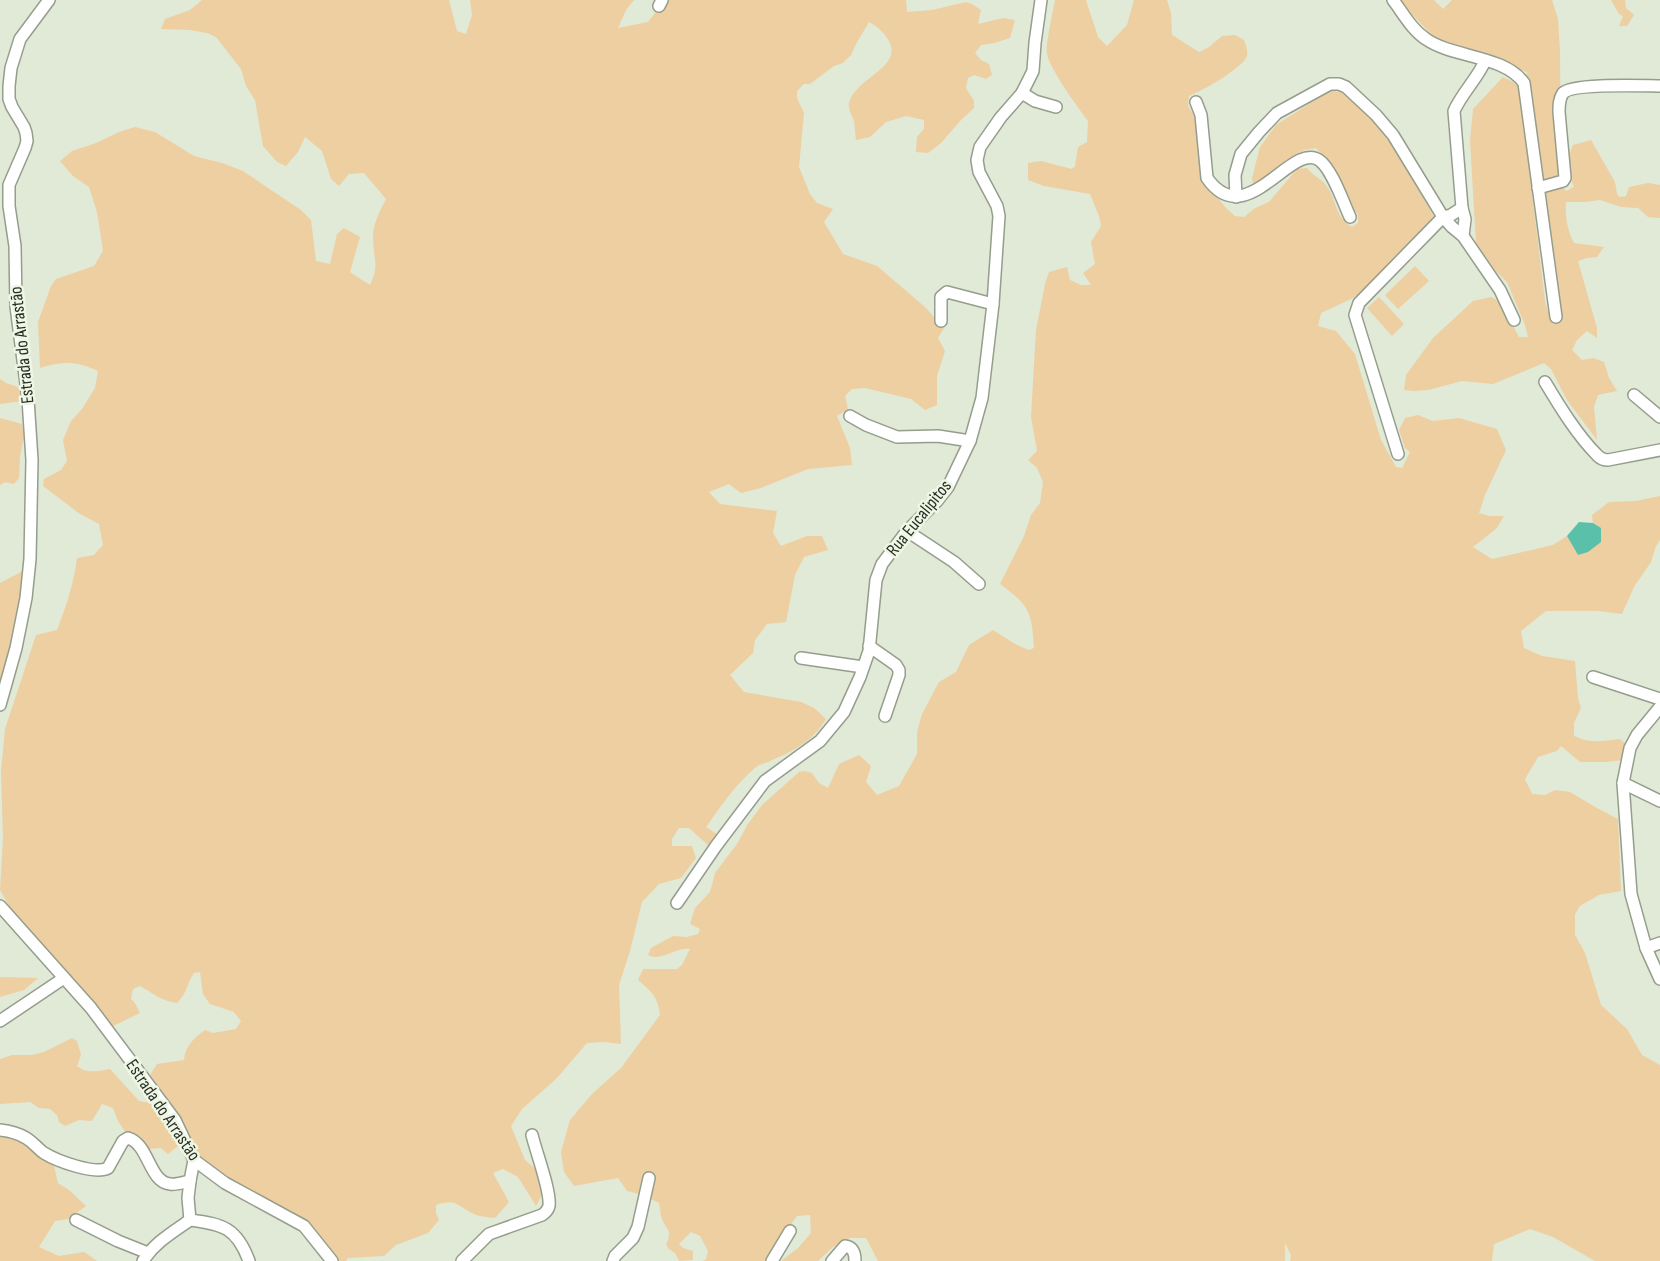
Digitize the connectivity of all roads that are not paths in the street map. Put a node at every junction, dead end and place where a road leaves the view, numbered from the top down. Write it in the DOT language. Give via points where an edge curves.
graph roads {
  1 [pos="49,0"];
  2 [pos="1041,0"];
  3 [pos="1393,0"];
  4 [pos="1485,61"];
  5 [pos="1660,86"];
  6 [pos="1022,93"];
  7 [pos="1196,102"];
  8 [pos="1056,107"];
  9 [pos="1538,188"];
  10 [pos="1236,197"];
  11 [pos="1462,208"];
  12 [pos="1350,217"];
  13 [pos="1443,217"];
  14 [pos="1463,236"];
  15 [pos="993,304"];
  16 [pos="1556,317"];
  17 [pos="1514,320"];
  18 [pos="942,321"];
  19 [pos="1544,382"];
  20 [pos="1634,395"];
  21 [pos="850,416"];
  22 [pos="1660,417"];
  23 [pos="970,441"];
  24 [pos="1660,450"];
  25 [pos="1398,454"];
  26 [pos="907,531"];
  27 [pos="979,584"];
  28 [pos="869,646"];
  29 [pos="800,658"];
  30 [pos="863,667"];
  31 [pos="1593,677"];
  32 [pos="1660,699"];
  33 [pos="0,705"];
  34 [pos="1660,707"];
  35 [pos="885,716"];
  36 [pos="1623,783"];
  37 [pos="1660,801"];
  38 [pos="677,903"];
  39 [pos="0,906"];
  40 [pos="1660,943"];
  41 [pos="1646,948"];
  42 [pos="64,978"];
  43 [pos="1660,979"];
  44 [pos="0,1021"];
  45 [pos="0,1130"];
  46 [pos="532,1135"];
  47 [pos="194,1160"];
  48 [pos="648,1178"];
  49 [pos="190,1181"];
  50 [pos="76,1220"];
  51 [pos="190,1220"];
  52 [pos="790,1231"];
  53 [pos="146,1257"];
  54 [pos="249,1261"];
  55 [pos="332,1261"];
  56 [pos="462,1261"];
  57 [pos="613,1261"];
  58 [pos="772,1261"];
  59 [pos="832,1261"];
  60 [pos="855,1261"];
  1 -- 33 [label="street, Estrada do Arrastão" via="20,40 9,86 9,99 24,127 27,141 9,185 8,206 15,246 16,306 32,460 26,598"];
  2 -- 6 [label="street, Rua Eucalipitos" via="1033,70"];
  3 -- 4 [label="street" via="1426,40"];
  4 -- 9 [label="street" via="1507,68 1524,83"];
  4 -- 11 [label="street" via="1454,111"];
  5 -- 9 [label="street" via="1608,85 1564,92 1559,101 1559,112 1565,178"];
  6 -- 8 [label="street"];
  6 -- 15 [label="street, Rua Eucalipitos" via="980,147 977,160 979,172 1000,216"];
  7 -- 10 [label="street" via="1201,115 1207,178 1225,194"];
  9 -- 16 [label="street"];
  10 -- 12 [label="street" via="1260,188 1298,161 1309,157 1326,166"];
  10 -- 13 [label="street" via="1235,175 1241,154 1259,132 1277,113 1330,84 1339,84 1376,115 1393,136"];
  11 -- 13 [label="street"];
  11 -- 14 [label="street" via="1465,219"];
  13 -- 14 [label="street"];
  13 -- 25 [label="street" via="1359,303 1355,315"];
  14 -- 17 [label="street" via="1500,290"];
  15 -- 18 [label="street" via="947,292 941,297"];
  15 -- 23 [label="street, Rua Eucalipitos" via="982,398"];
  19 -- 24 [label="street" via="1580,434 1604,460"];
  20 -- 22 [label="street"];
  21 -- 23 [label="street" via="897,437 938,436"];
  23 -- 26 [label="street, Rua Eucalipitos" via="948,487"];
  26 -- 27 [label="street" via="954,562"];
  26 -- 28 [label="street, Rua Eucalipitos" via="882,564 876,580"];
  28 -- 30 [label="street, Rua Eucalipitos"];
  28 -- 35 [label="street" via="899,670"];
  29 -- 30 [label="street"];
  30 -- 38 [label="street, Rua Eucalipitos" via="844,712 820,741 765,781"];
  31 -- 32 [label="street"];
  34 -- 36 [label="street" via="1630,748"];
  36 -- 37 [label="street"];
  36 -- 41 [label="street" via="1631,894"];
  39 -- 42 [label="street, Estrada do Arrastão"];
  40 -- 41 [label="street"];
  41 -- 43 [label="street"];
  42 -- 44 [label="street"];
  42 -- 47 [label="street, Estrada do Arrastão" via="91,1008 175,1120"];
  45 -- 49 [label="street" via="26,1138 55,1159 99,1171 108,1168 128,1138 139,1144 161,1180 170,1184"];
  46 -- 56 [label="street" via="549,1207 542,1216 489,1234"];
  47 -- 49 [label="street"];
  47 -- 55 [label="street, Estrada do Arrastão" via="225,1183 304,1226"];
  48 -- 57 [label="street" via="638,1227"];
  49 -- 51 [label="street"];
  50 -- 53 [label="street"];
  51 -- 53 [label="street" via="168,1235"];
  51 -- 54 [label="street" via="222,1226 239,1238"];
  52 -- 58 [label="street"];
  59 -- 60 [label="street" via="846,1246 854,1252"];
}
